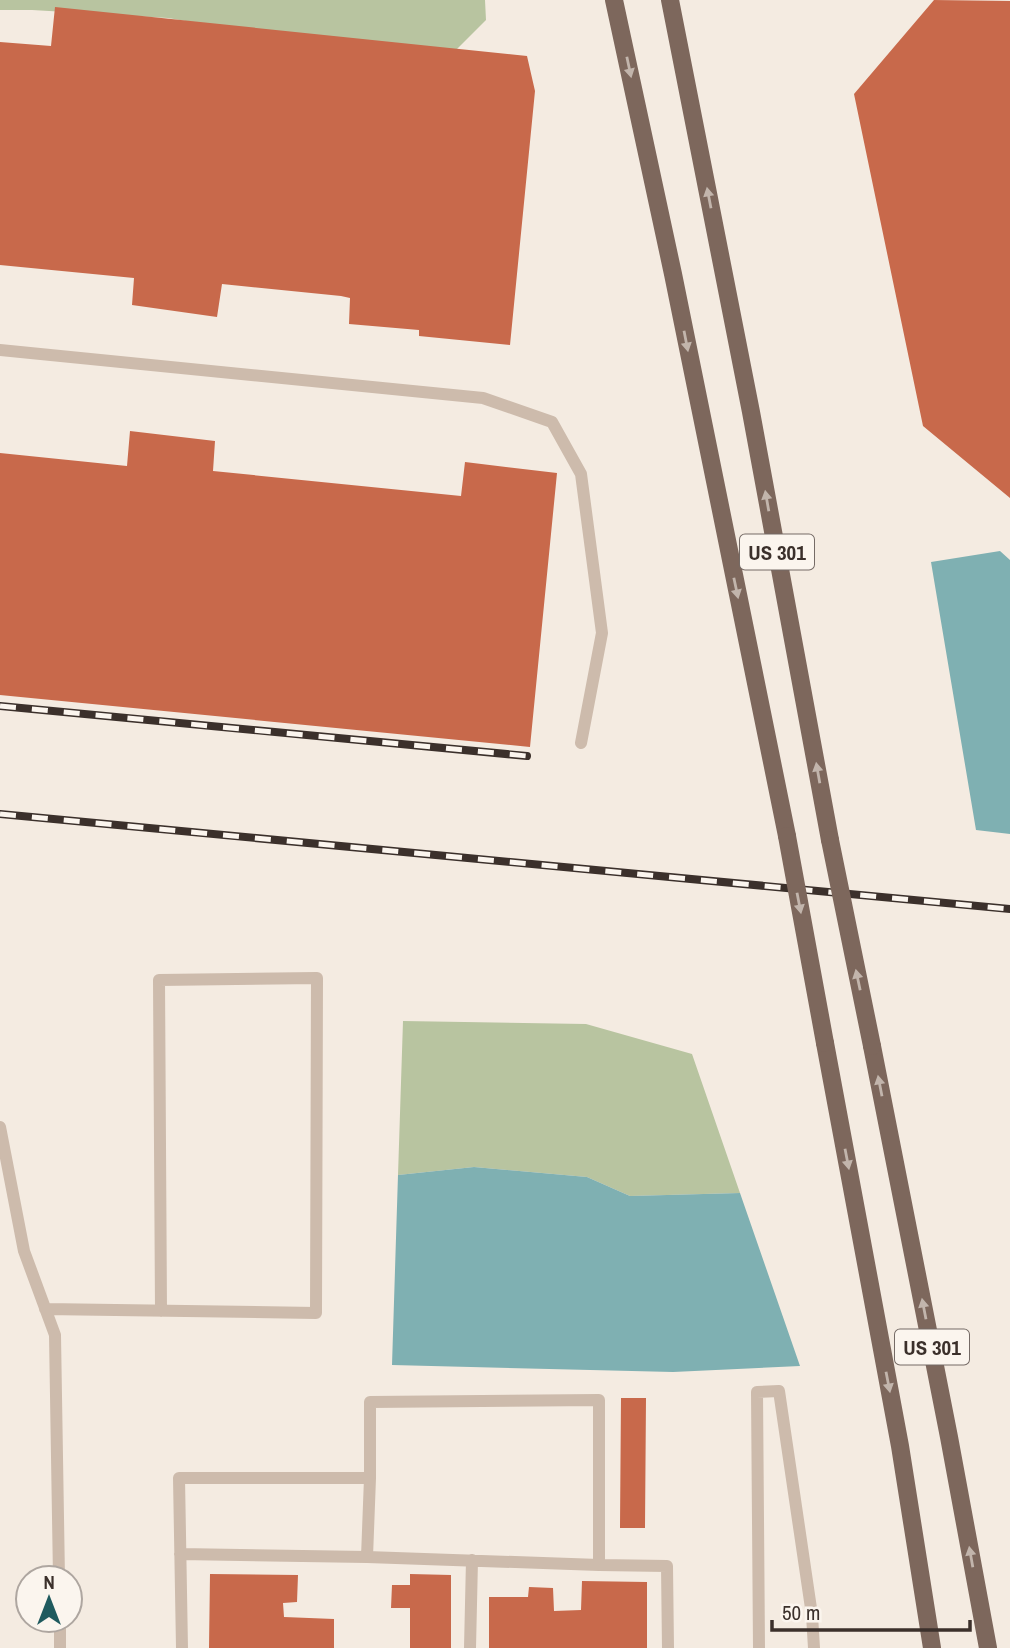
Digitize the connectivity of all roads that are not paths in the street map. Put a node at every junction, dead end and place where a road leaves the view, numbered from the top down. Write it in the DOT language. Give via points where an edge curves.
graph roads {
  1 [pos="614,0"];
  2 [pos="670,0"];
  3 [pos="0,350"];
  4 [pos="581,743"];
  5 [pos="0,1127"];
  6 [pos="45,1309"];
  7 [pos="161,1311"];
  8 [pos="370,1478"];
  9 [pos="180,1554"];
  10 [pos="367,1557"];
  11 [pos="472,1560"];
  12 [pos="59,1564"];
  13 [pos="598,1564"];
  14 [pos="182,1648"];
  15 [pos="470,1648"];
  16 [pos="668,1648"];
  17 [pos="759,1648"];
  18 [pos="814,1648"];
  19 [pos="932,1648"];
  20 [pos="988,1648"];
  1 -- 19 [label="main road, US 301, one-way, bridge" via="787,836 900,1447"];
  20 -- 2 [label="main road, US 301, one-way, bridge"];
  3 -- 4 [label="lane" via="483,398 552,422 581,474 602,633"];
  5 -- 6 [label="lane" via="24,1251"];
  6 -- 7 [label="lane"];
  6 -- 12 [label="lane" via="55,1335"];
  7 -- 7 [label="lane" via="316,1313 317,978 159,980"];
  8 -- 9 [label="lane" via="179,1478"];
  8 -- 10 [label="lane"];
  8 -- 13 [label="lane" via="370,1402 599,1400"];
  9 -- 10 [label="lane"];
  9 -- 14 [label="lane"];
  10 -- 11 [label="lane"];
  11 -- 13 [label="lane"];
  11 -- 15 [label="lane"];
  13 -- 16 [label="lane" via="667,1566"];
  17 -- 18 [label="lane" via="757,1392 779,1391"];
}
